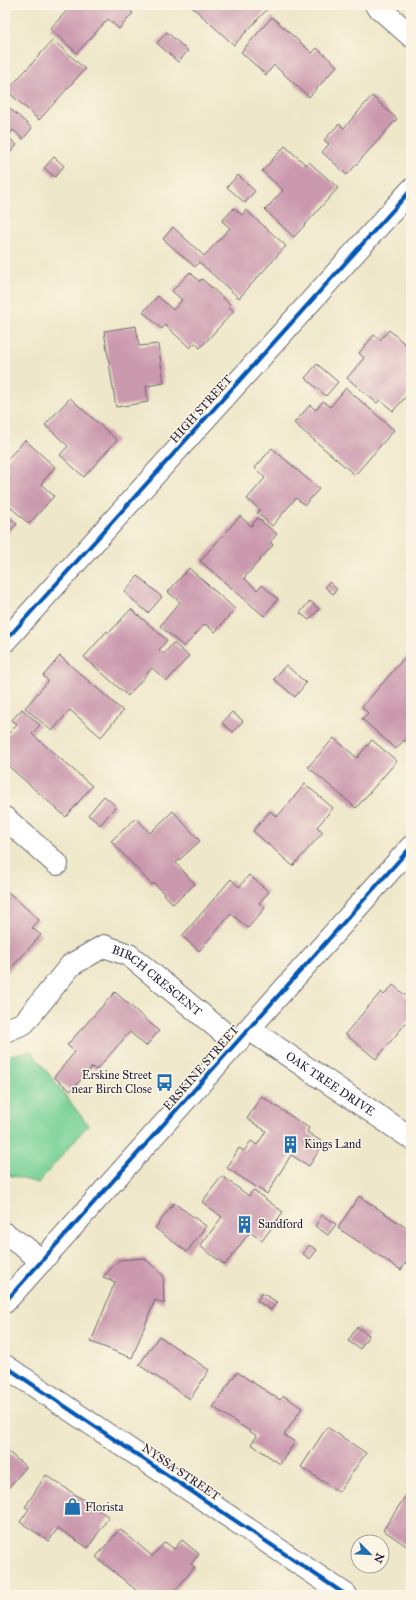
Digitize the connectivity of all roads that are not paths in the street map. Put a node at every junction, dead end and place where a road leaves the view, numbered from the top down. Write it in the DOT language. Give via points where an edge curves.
graph roads {
  1 [pos="376,5"];
  2 [pos="411,36"];
  3 [pos="411,190"];
  4 [pos="5,641"];
  5 [pos="5,818"];
  6 [pos="411,848"];
  7 [pos="57,864"];
  8 [pos="5,1031"];
  9 [pos="242,1036"];
  10 [pos="411,1138"];
  11 [pos="5,1234"];
  12 [pos="42,1261"];
  13 [pos="5,1302"];
  14 [pos="5,1366"];
  15 [pos="346,1595"];
  1 -- 2 [label="street"];
  3 -- 4 [label="street, HIGH STREET"];
  5 -- 7 [label="street"];
  6 -- 9 [label="street, ERSKINE STREET"];
  8 -- 9 [label="street, BIRCH CRESCENT" via="24,1023 71,965 104,946 129,955"];
  9 -- 10 [label="street, OAK TREE DRIVE"];
  9 -- 12 [label="street, ERSKINE STREET"];
  11 -- 12 [label="street"];
  12 -- 13 [label="street, ERSKINE STREET"];
  14 -- 15 [label="street, NYSSA STREET"];
}
